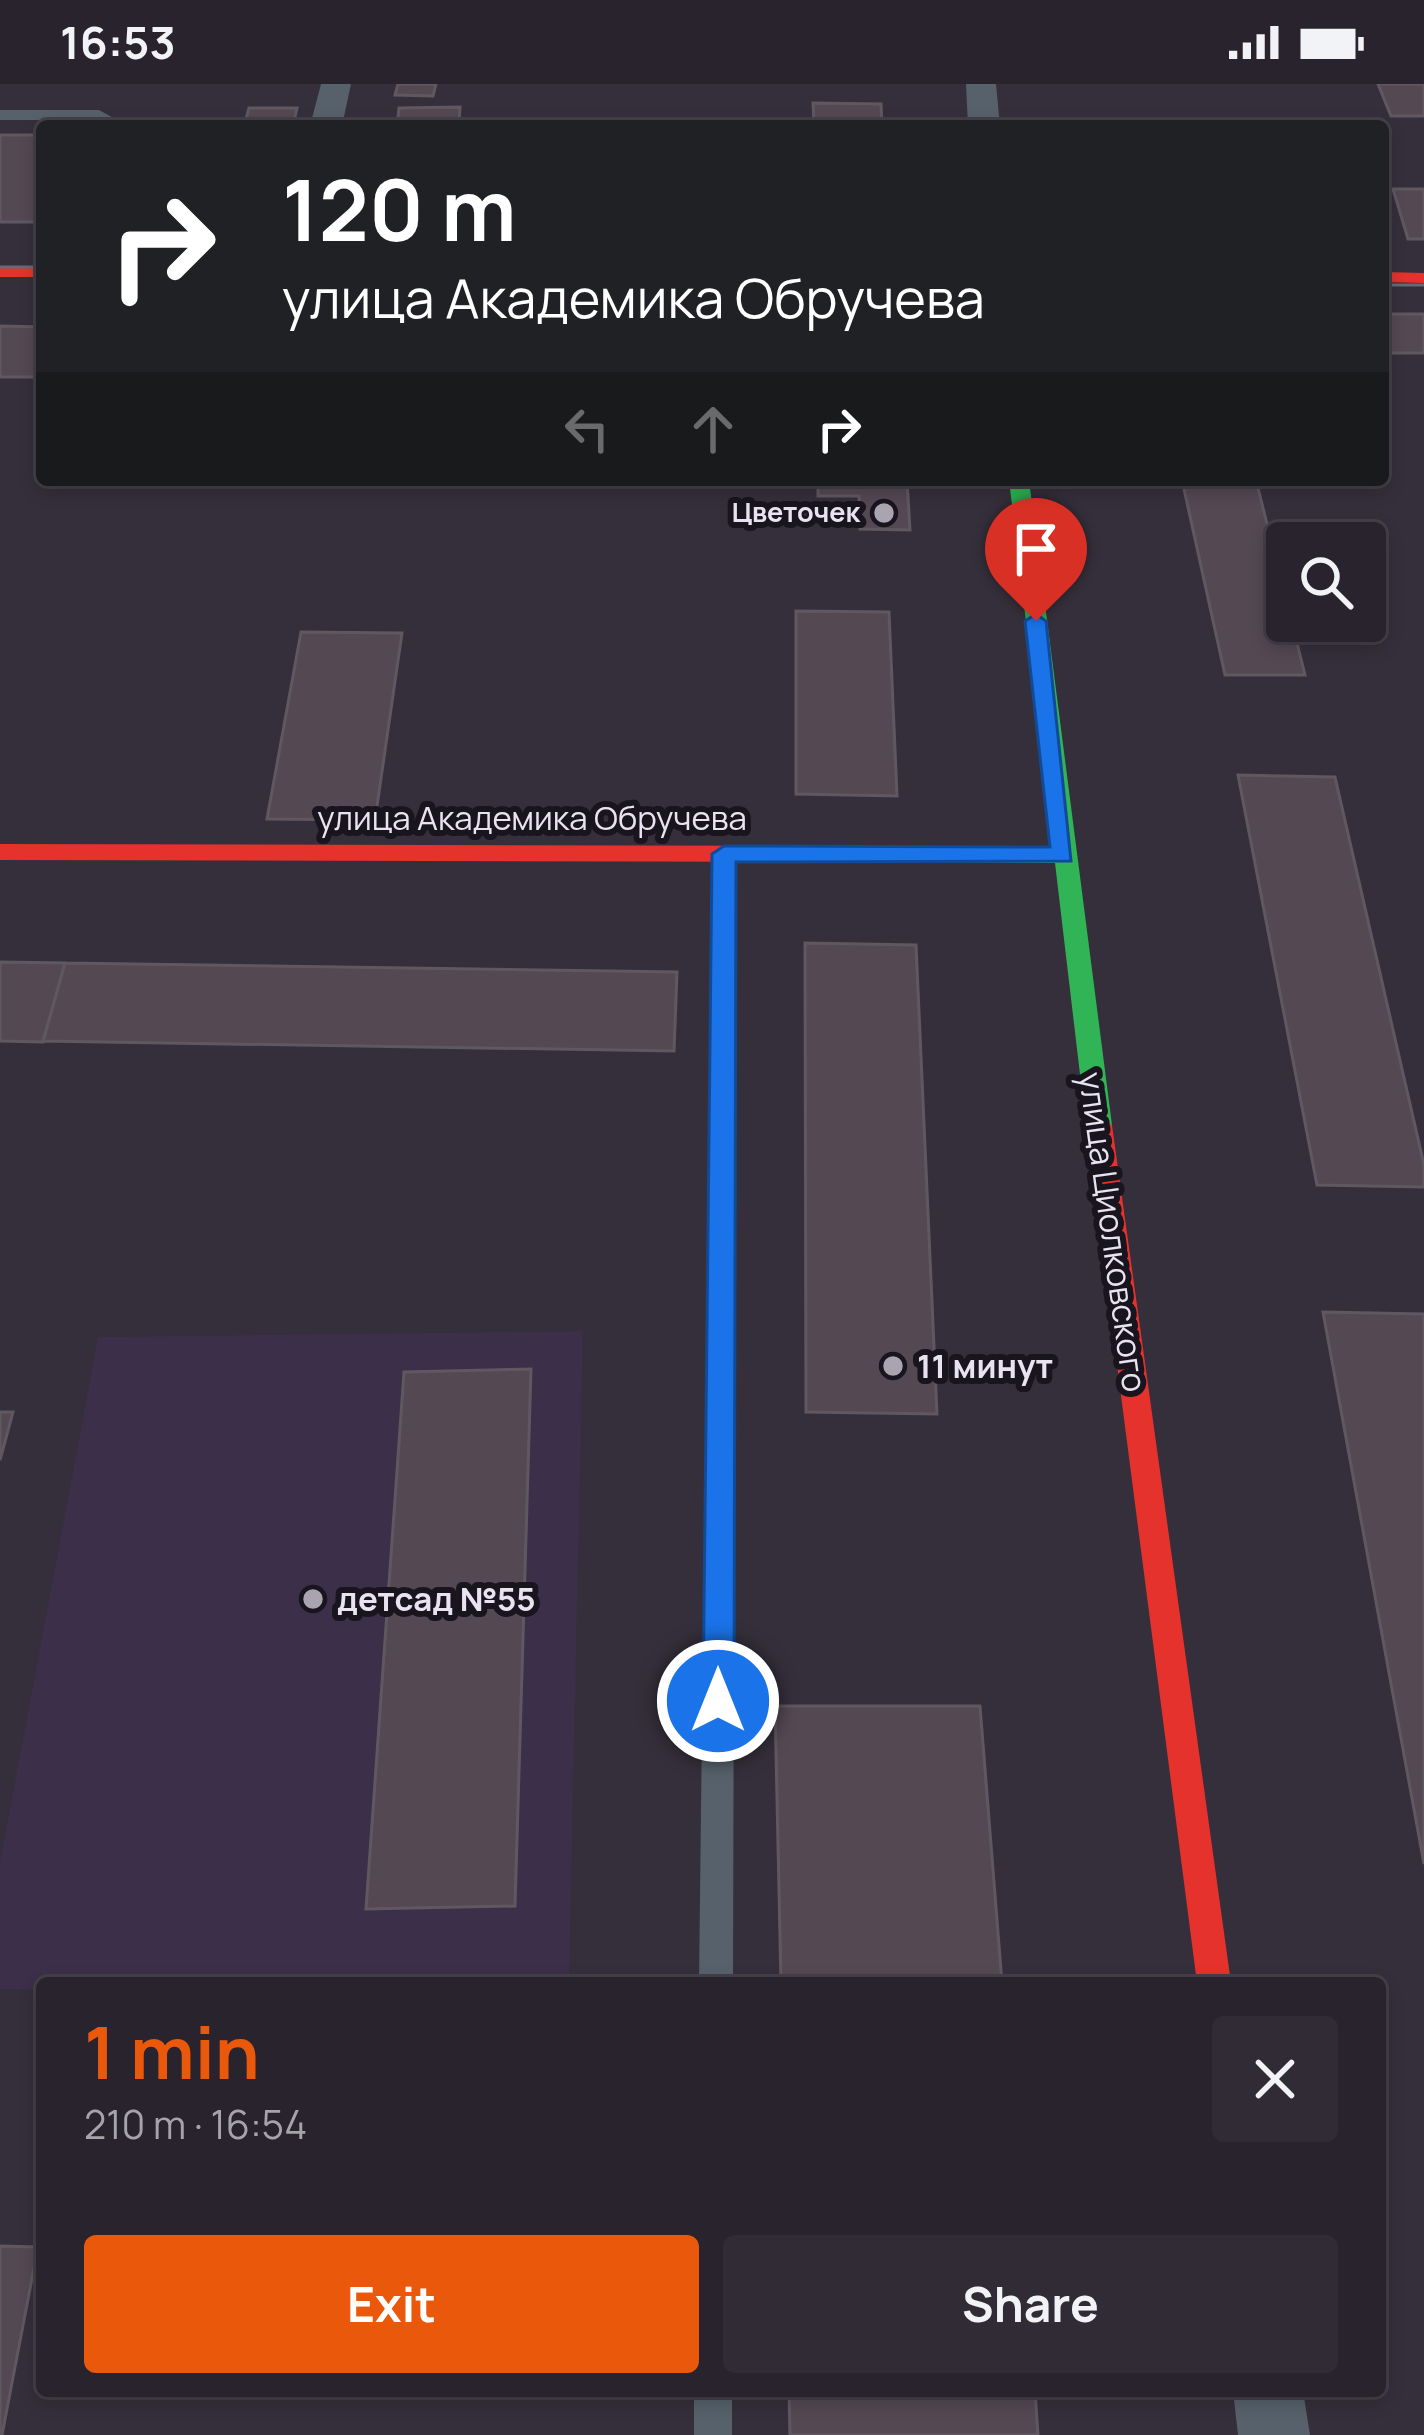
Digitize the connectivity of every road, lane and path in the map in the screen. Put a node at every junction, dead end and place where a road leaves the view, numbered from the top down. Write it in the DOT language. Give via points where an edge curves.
graph roads {
  1 [pos="336,84"];
  2 [pos="981,84"];
  3 [pos="0,115"];
  4 [pos="107,120"];
  5 [pos="327,120"];
  6 [pos="984,120"];
  7 [pos="0,272"];
  8 [pos="36,272"];
  9 [pos="1389,278"];
  10 [pos="1424,278"];
  11 [pos="1020,486"];
  12 [pos="0,852"];
  13 [pos="724,854"];
  14 [pos="1063,855"];
  15 [pos="716,1977"];
  16 [pos="1213,1977"];
  17 [pos="713,2397"];
  18 [pos="1269,2397"];
  19 [pos="713,2435"];
  20 [pos="1274,2435"];
  1 -- 5 [label="street"];
  2 -- 6 [label="street"];
  3 -- 4 [label="lane"];
  7 -- 8 [label="street"];
  9 -- 10 [label="street"];
  11 -- 14 [label="street, улица Циолковского"];
  12 -- 13 [label="street, улица Академика Обручева"];
  13 -- 14 [label="street, улица Академика Обручева"];
  13 -- 15 [label="lane"];
  14 -- 16 [label="street, улица Циолковского"];
  17 -- 19 [label="lane"];
  18 -- 20 [label="street"];
}
